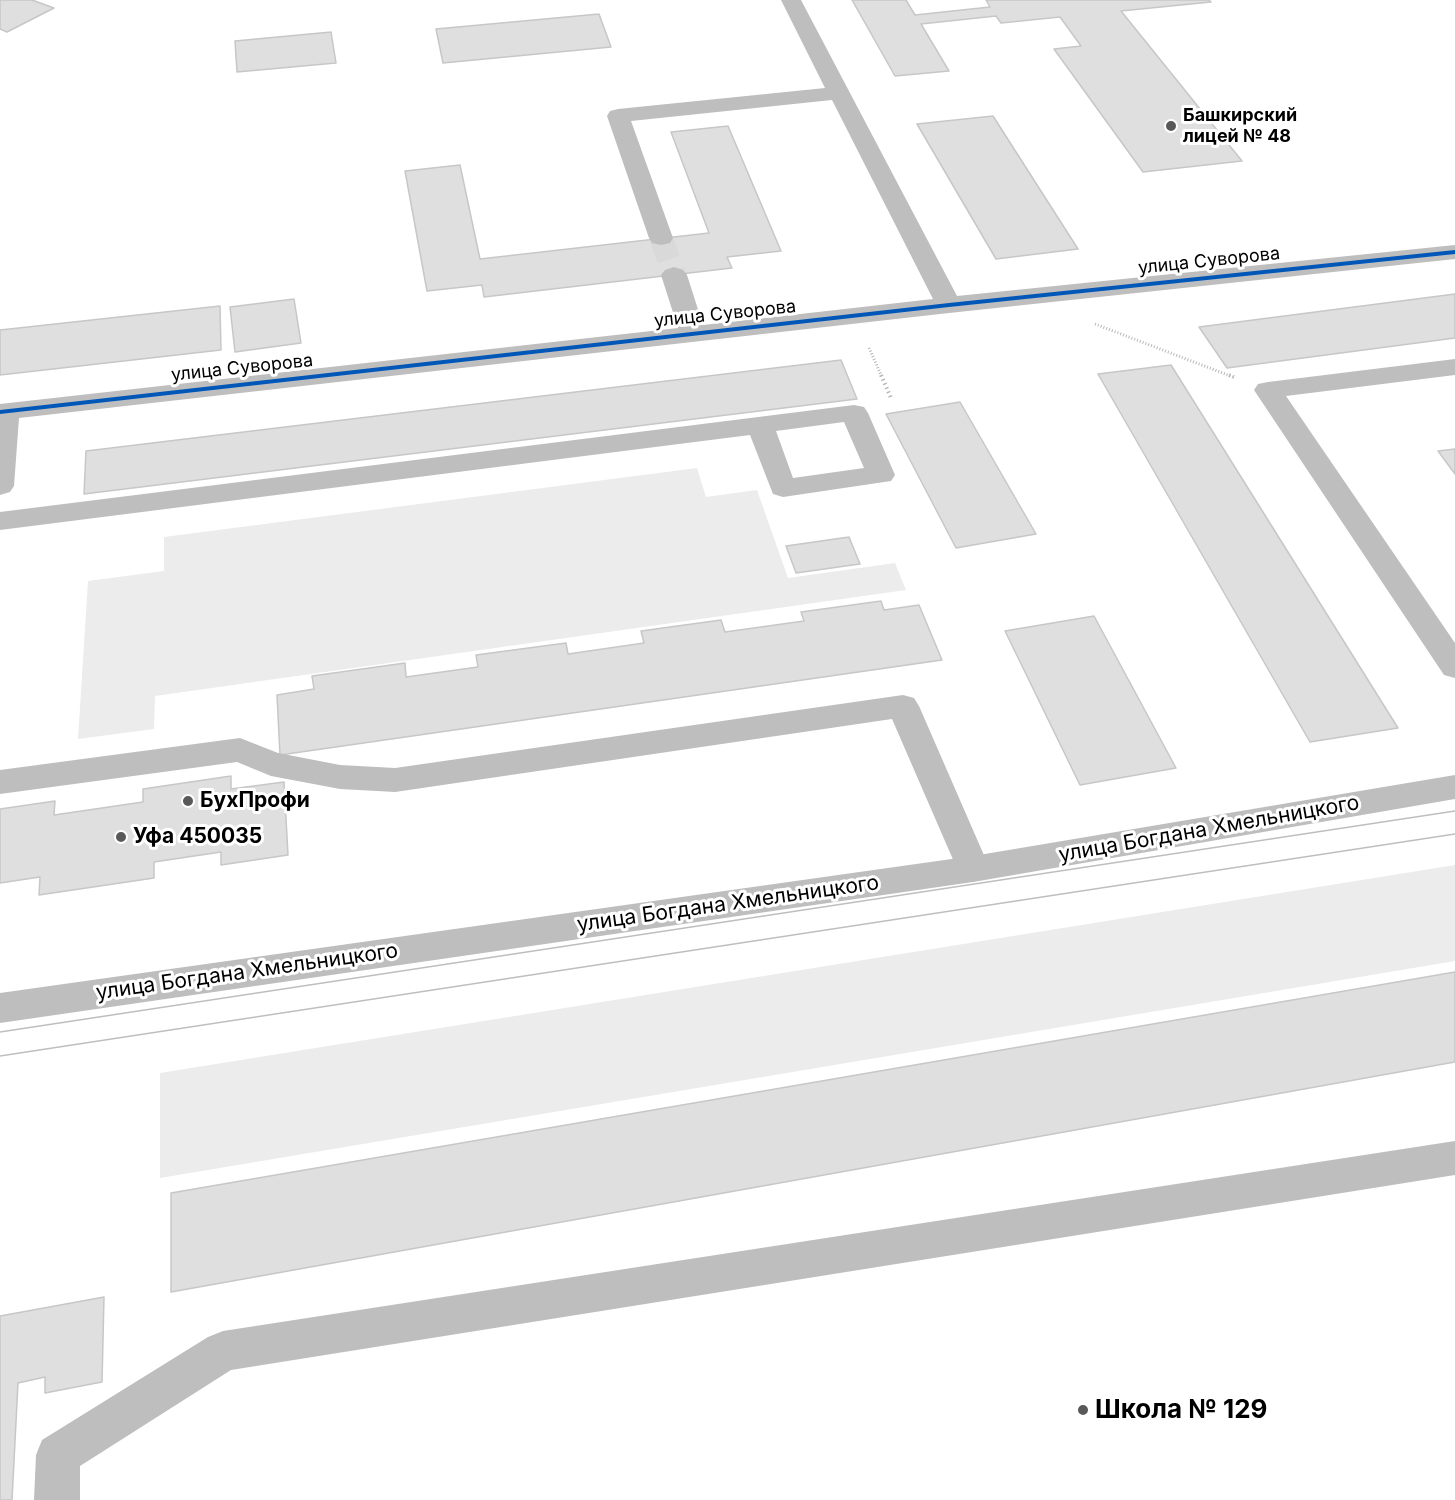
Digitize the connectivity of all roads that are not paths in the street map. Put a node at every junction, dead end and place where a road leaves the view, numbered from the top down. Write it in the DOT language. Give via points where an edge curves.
graph roads {
  1 [pos="791,0"];
  2 [pos="839,93"];
  3 [pos="661,238"];
  4 [pos="1455,252"];
  5 [pos="674,275"];
  6 [pos="949,305"];
  7 [pos="693,334"];
  8 [pos="1455,366"];
  9 [pos="3,412"];
  10 [pos="760,425"];
  11 [pos="0,486"];
  12 [pos="0,521"];
  13 [pos="1455,667"];
  14 [pos="0,782"];
  15 [pos="1455,788"];
  16 [pos="973,869"];
  17 [pos="0,1008"];
  18 [pos="1455,1158"];
  19 [pos="57,1500"];
  1 -- 2 [label="street"];
  2 -- 3 [label="street" via="618,116"];
  2 -- 6 [label="street"];
  4 -- 6 [label="street, улица Суворова"];
  5 -- 7 [label="street"];
  6 -- 7 [label="street, улица Суворова"];
  7 -- 9 [label="street, улица Суворова"];
  8 -- 13 [label="street" via="1268,390"];
  9 -- 11 [label="street"];
  10 -- 10 [label="street" via="854,413 881,475 783,488"];
  10 -- 12 [label="street"];
  14 -- 16 [label="street" via="240,750 271,764 340,777 395,780 903,706"];
  15 -- 16 [label="street, улица Богдана Хмельницкого"];
  16 -- 17 [label="street, улица Богдана Хмельницкого"];
  18 -- 19 [label="street" via="224,1351 58,1455"];
}
